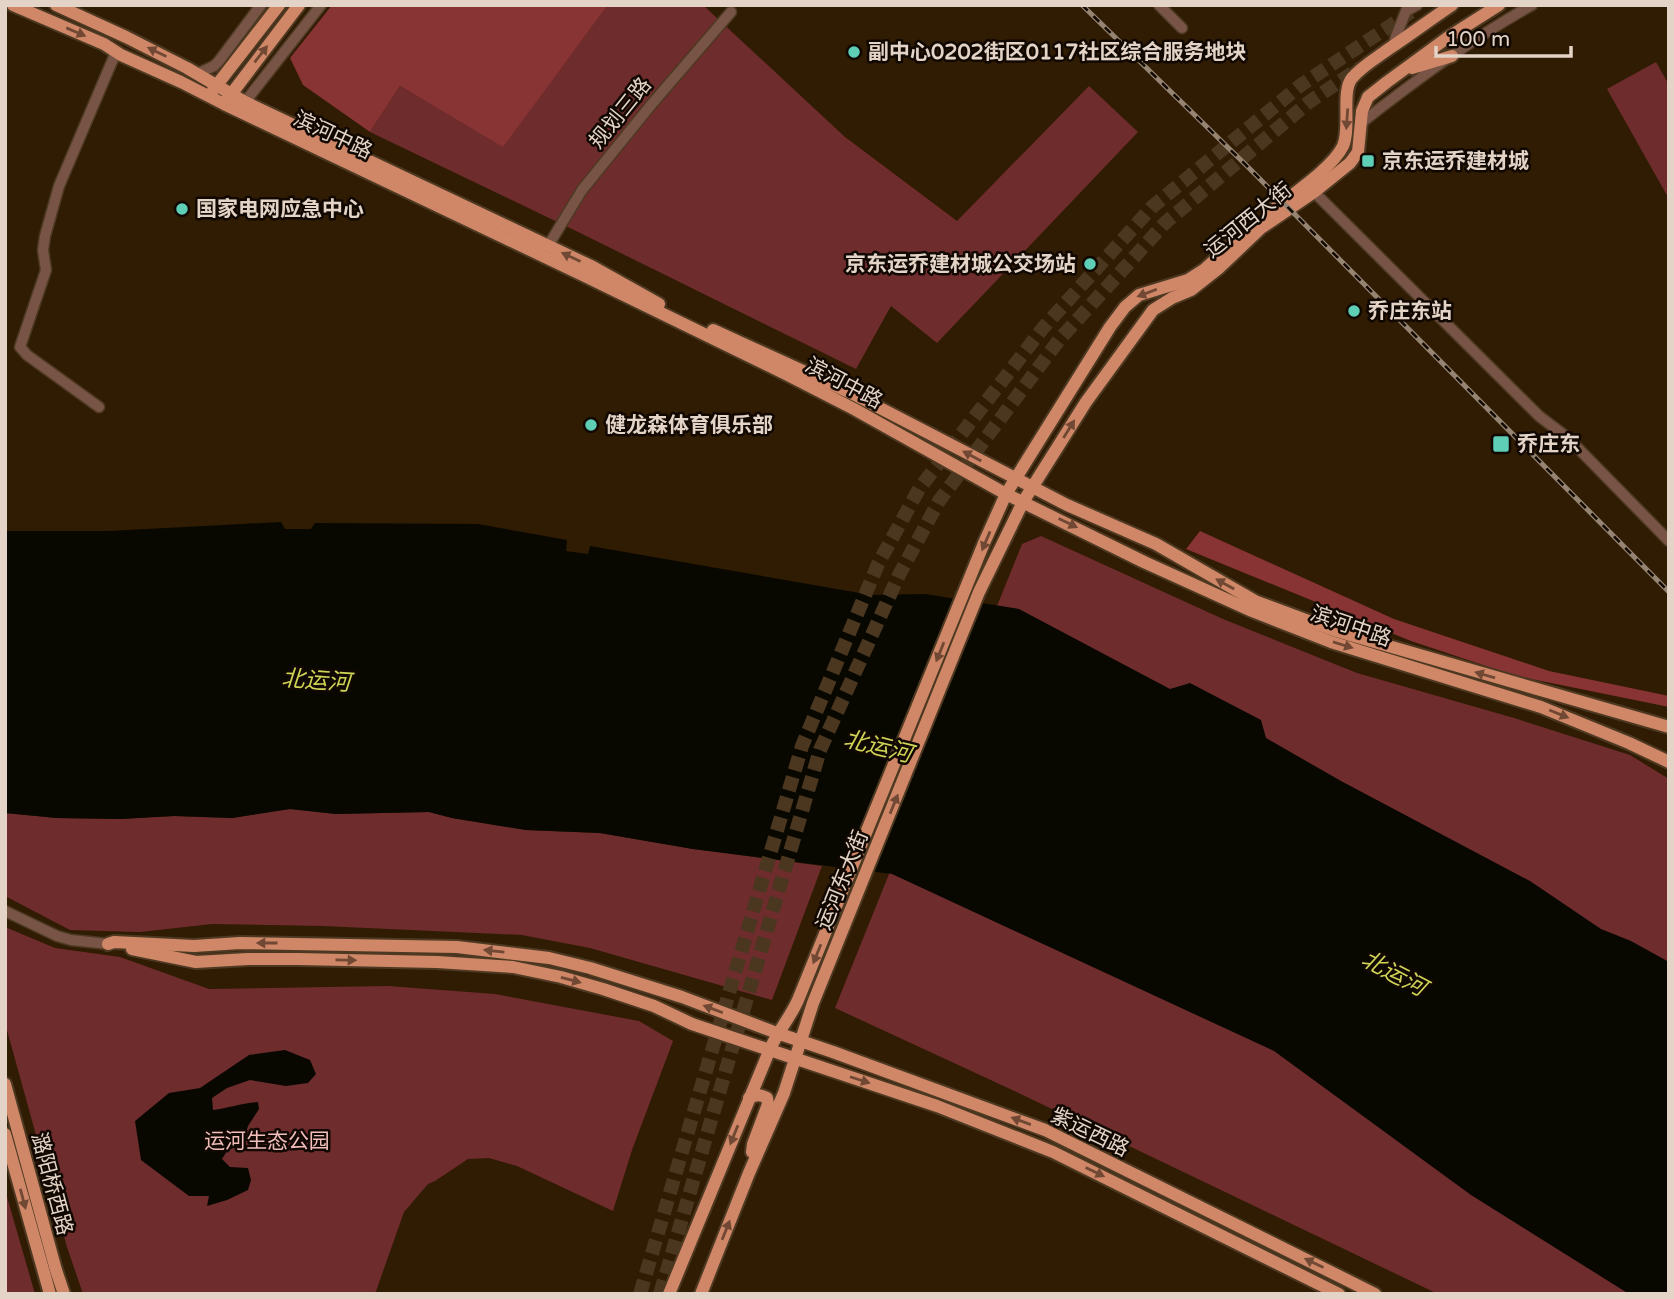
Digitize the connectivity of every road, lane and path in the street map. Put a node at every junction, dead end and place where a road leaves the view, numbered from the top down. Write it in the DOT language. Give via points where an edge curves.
graph roads {
  1 [pos="13,5"];
  2 [pos="56,5"];
  3 [pos="261,5"];
  4 [pos="279,5"];
  5 [pos="299,5"];
  6 [pos="321,5"];
  7 [pos="1159,5"];
  8 [pos="1417,5"];
  9 [pos="1452,5"];
  10 [pos="1499,5"];
  11 [pos="1532,5"];
  12 [pos="731,12"];
  13 [pos="1182,28"];
  14 [pos="1394,46"];
  15 [pos="116,52"];
  16 [pos="1452,56"];
  17 [pos="1402,71"];
  18 [pos="197,74"];
  19 [pos="213,91"];
  20 [pos="227,99"];
  21 [pos="245,102"];
  22 [pos="1361,123"];
  23 [pos="1310,188"];
  24 [pos="548,246"];
  25 [pos="99,407"];
  26 [pos="1016,479"];
  27 [pos="1033,488"];
  28 [pos="1006,494"];
  29 [pos="1023,502"];
  30 [pos="1669,541"];
  31 [pos="973,591"];
  32 [pos="1669,727"];
  33 [pos="1669,762"];
  34 [pos="5,911"];
  35 [pos="108,944"];
  36 [pos="777,1033"];
  37 [pos="801,1041"];
  38 [pos="770,1049"];
  39 [pos="796,1059"];
  40 [pos="5,1084"];
  41 [pos="749,1098"];
  42 [pos="5,1133"];
  43 [pos="749,1173"];
  44 [pos="50,1294"];
  45 [pos="64,1294"];
  46 [pos="669,1294"];
  47 [pos="701,1294"];
  48 [pos="1339,1294"];
  49 [pos="1375,1294"];
  1 -- 15 [label="main road, 滨河中路, one-way"];
  18 -- 2 [label="main road, 滨河中路, one-way"];
  3 -- 18 [label="street" via="219,61"];
  4 -- 19 [label="main road"];
  20 -- 5 [label="main road, one-way"];
  6 -- 21 [label="street"];
  7 -- 13 [label="street"];
  8 -- 14 [label="street" via="1406,12"];
  9 -- 14 [label="main road, 运河西大街"];
  10 -- 17 [label="main road, 运河西大街"];
  11 -- 16 [label="street"];
  12 -- 24 [label="street, 规划三路" via="582,190"];
  14 -- 23 [label="main road, 运河西大街, one-way" via="1351,79 1344,144"];
  15 -- 19 [label="main road, 滨河中路"];
  15 -- 25 [label="street" via="59,186 45,236 46,270 20,347"];
  16 -- 17 [label="main road"];
  16 -- 22 [label="street"];
  17 -- 22 [label="main road, 运河西大街" via="1368,97"];
  18 -- 19 [label="main road, 滨河中路"];
  19 -- 20 [label="main road, 滨河中路"];
  20 -- 21 [label="main road, 滨河中路"];
  20 -- 28 [label="main road, 滨河中路" via="786,374"];
  21 -- 24 [label="main road, 滨河中路"];
  22 -- 23 [label="main road, 运河西大街" via="1358,152 1350,163"];
  23 -- 26 [label="main road, 运河西大街, one-way" via="1274,209 1188,280 1139,295 1125,307"];
  27 -- 23 [label="main road, 运河西大街, one-way" via="1086,402 1153,310 1191,290"];
  23 -- 30 [label="street"];
  26 -- 24 [label="main road, 滨河中路, one-way"];
  26 -- 27 [label="main road, 滨河中路"];
  26 -- 28 [label="main road, 运河西大街"];
  27 -- 29 [label="main road, 运河东大街"];
  32 -- 27 [label="main road, 滨河中路, one-way" via="1333,630 1255,601 1156,544"];
  28 -- 29 [label="main road, 滨河中路"];
  28 -- 31 [label="main road, 运河东大街, one-way"];
  29 -- 31 [label="main road, 运河东大街"];
  29 -- 33 [label="main road, 滨河中路, one-way" via="1252,611 1331,642 1541,707"];
  31 -- 36 [label="main road, 运河东大街, one-way" via="794,1010"];
  37 -- 31 [label="main road, 运河东大街, one-way"];
  34 -- 35 [label="street" via="57,936"];
  36 -- 35 [label="main road, 紫运西路, one-way" via="590,968 505,952 306,943"];
  35 -- 38 [label="main road, 紫运西路, one-way" via="196,962 298,958 513,967 603,989"];
  36 -- 37 [label="main road, 紫运西路"];
  36 -- 38 [label="main road, 运河东大街"];
  37 -- 39 [label="main road, 运河东大街"];
  49 -- 37 [label="main road, 紫运西路, one-way" via="1045,1130"];
  38 -- 39 [label="main road, 紫运西路"];
  38 -- 41 [label="main road, 运河东大街"];
  39 -- 43 [label="main road, 运河东大街"];
  39 -- 48 [label="main road, 紫运西路, one-way" via="937,1105 1053,1152"];
  40 -- 45 [label="main road, 潞阳桥西路"];
  41 -- 43 [label="main road" via="762,1096 768,1104 753,1144"];
  41 -- 46 [label="main road, 运河东大街, one-way"];
  42 -- 44 [label="main road, 潞阳桥西路, one-way"];
  47 -- 43 [label="main road, 运河东大街, one-way"];
}
